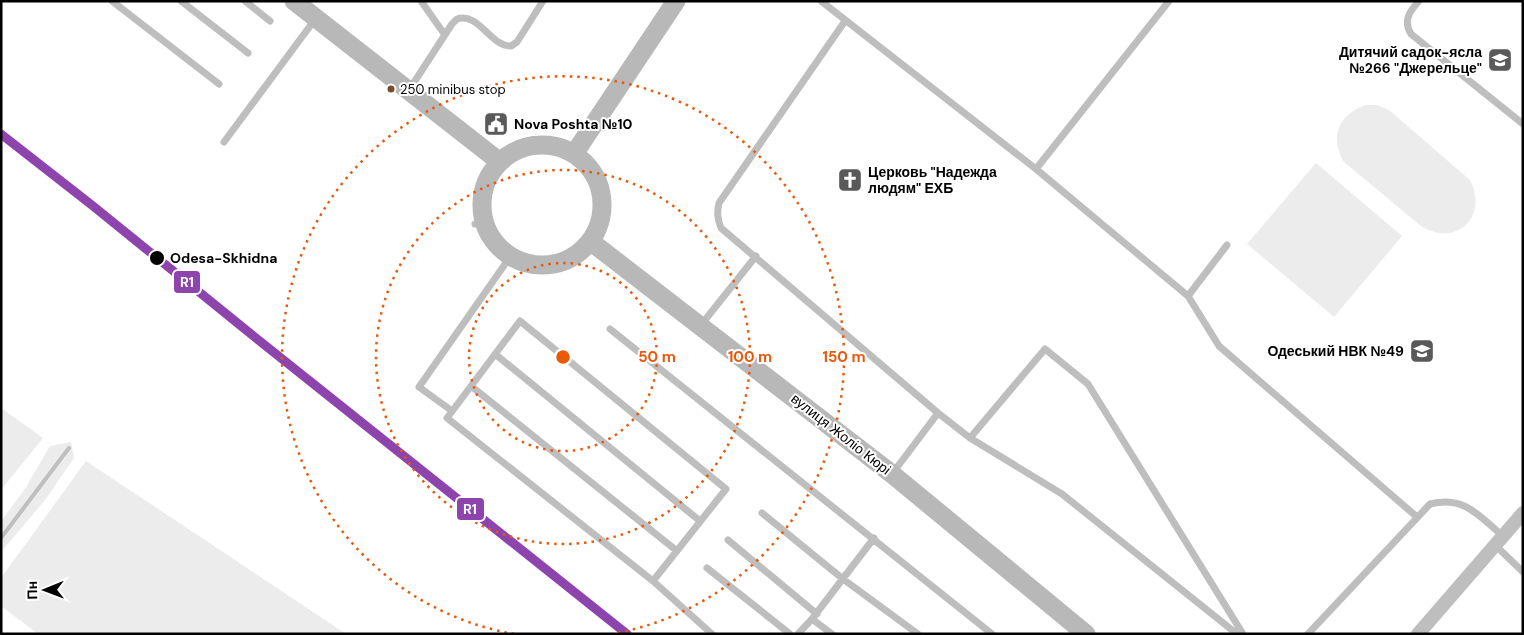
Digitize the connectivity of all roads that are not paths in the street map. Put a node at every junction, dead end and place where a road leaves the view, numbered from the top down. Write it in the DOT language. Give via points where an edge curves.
graph roads {
  1 [pos="112,1"];
  2 [pos="181,1"];
  3 [pos="245,1"];
  4 [pos="294,1"];
  5 [pos="421,1"];
  6 [pos="543,1"];
  7 [pos="676,1"];
  8 [pos="821,1"];
  9 [pos="1169,1"];
  10 [pos="1418,1"];
  11 [pos="316,18"];
  12 [pos="270,21"];
  13 [pos="844,21"];
  14 [pos="445,35"];
  15 [pos="248,53"];
  16 [pos="219,84"];
  17 [pos="409,91"];
  18 [pos="1523,124"];
  19 [pos="224,142"];
  20 [pos="574,154"];
  21 [pos="500,162"];
  22 [pos="1036,169"];
  23 [pos="590,241"];
  24 [pos="1227,245"];
  25 [pos="756,256"];
  26 [pos="510,257"];
  27 [pos="1188,296"];
  28 [pos="701,326"];
  29 [pos="610,328"];
  30 [pos="494,354"];
  31 [pos="471,386"];
  32 [pos="452,411"];
  33 [pos="938,412"];
  34 [pos="970,438"];
  35 [pos="892,474"];
  36 [pos="762,513"];
  37 [pos="1523,513"];
  38 [pos="1417,517"];
  39 [pos="700,521"];
  40 [pos="874,538"];
  41 [pos="728,540"];
  42 [pos="1499,540"];
  43 [pos="677,551"];
  44 [pos="707,568"];
  45 [pos="1523,572"];
  46 [pos="843,579"];
  47 [pos="653,581"];
  48 [pos="814,616"];
  49 [pos="712,634"];
  50 [pos="790,634"];
  51 [pos="798,634"];
  52 [pos="832,634"];
  53 [pos="918,634"];
  54 [pos="992,634"];
  55 [pos="1086,634"];
  56 [pos="1237,634"];
  57 [pos="1243,634"];
  58 [pos="1308,634"];
  59 [pos="1418,634"];
  1 -- 16 [label="lane"];
  2 -- 15 [label="lane"];
  3 -- 12 [label="lane"];
  4 -- 11 [label="street"];
  5 -- 14 [label="lane"];
  6 -- 14 [label="lane" via="517,42 511,46 502,44 476,23 464,18 454,21"];
  7 -- 20 [label="street"];
  8 -- 13 [label="lane"];
  9 -- 22 [label="lane"];
  10 -- 18 [label="lane" via="1407,17 1411,34"];
  11 -- 17 [label="street"];
  11 -- 19 [label="lane"];
  13 -- 22 [label="lane"];
  13 -- 25 [label="lane" via="719,203 717,212 721,228"];
  14 -- 17 [label="lane"];
  17 -- 21 [label="street"];
  20 -- 21 [label="street" via="556,147 536,145 517,151"];
  20 -- 23 [label="street" via="589,168 598,185 602,204 599,224"];
  21 -- 26 [label="street" via="489,178 480,223"];
  22 -- 27 [label="lane"];
  23 -- 26 [label="street" via="576,255 558,263 538,265"];
  23 -- 28 [label="street, вулиця Жоліо Кюрі"];
  24 -- 27 [label="lane"];
  25 -- 28 [label="lane"];
  25 -- 33 [label="lane"];
  26 -- 32 [label="lane" via="419,387"];
  27 -- 38 [label="lane" via="1219,346"];
  28 -- 35 [label="street, вулиця Жоліо Кюрі"];
  29 -- 40 [label="lane"];
  30 -- 31 [label="lane"];
  30 -- 39 [label="lane"];
  30 -- 39 [label="lane" via="520,321 726,489"];
  31 -- 32 [label="lane"];
  31 -- 43 [label="lane"];
  32 -- 47 [label="lane" via="446,418"];
  33 -- 34 [label="lane"];
  33 -- 35 [label="lane"];
  34 -- 56 [label="lane" via="1062,494"];
  34 -- 57 [label="lane" via="1045,349 1088,384"];
  35 -- 55 [label="street, вулиця Жоліо Кюрі"];
  36 -- 46 [label="lane"];
  37 -- 42 [label="street"];
  38 -- 42 [label="lane" via="1430,504 1443,500 1465,505"];
  38 -- 58 [label="lane"];
  39 -- 43 [label="lane"];
  40 -- 46 [label="lane"];
  40 -- 54 [label="lane"];
  41 -- 48 [label="lane"];
  42 -- 45 [label="lane"];
  42 -- 59 [label="street"];
  43 -- 47 [label="lane"];
  44 -- 50 [label="lane"];
  46 -- 48 [label="lane"];
  46 -- 53 [label="lane"];
  47 -- 49 [label="lane"];
  48 -- 51 [label="lane"];
  48 -- 52 [label="lane"];
}
